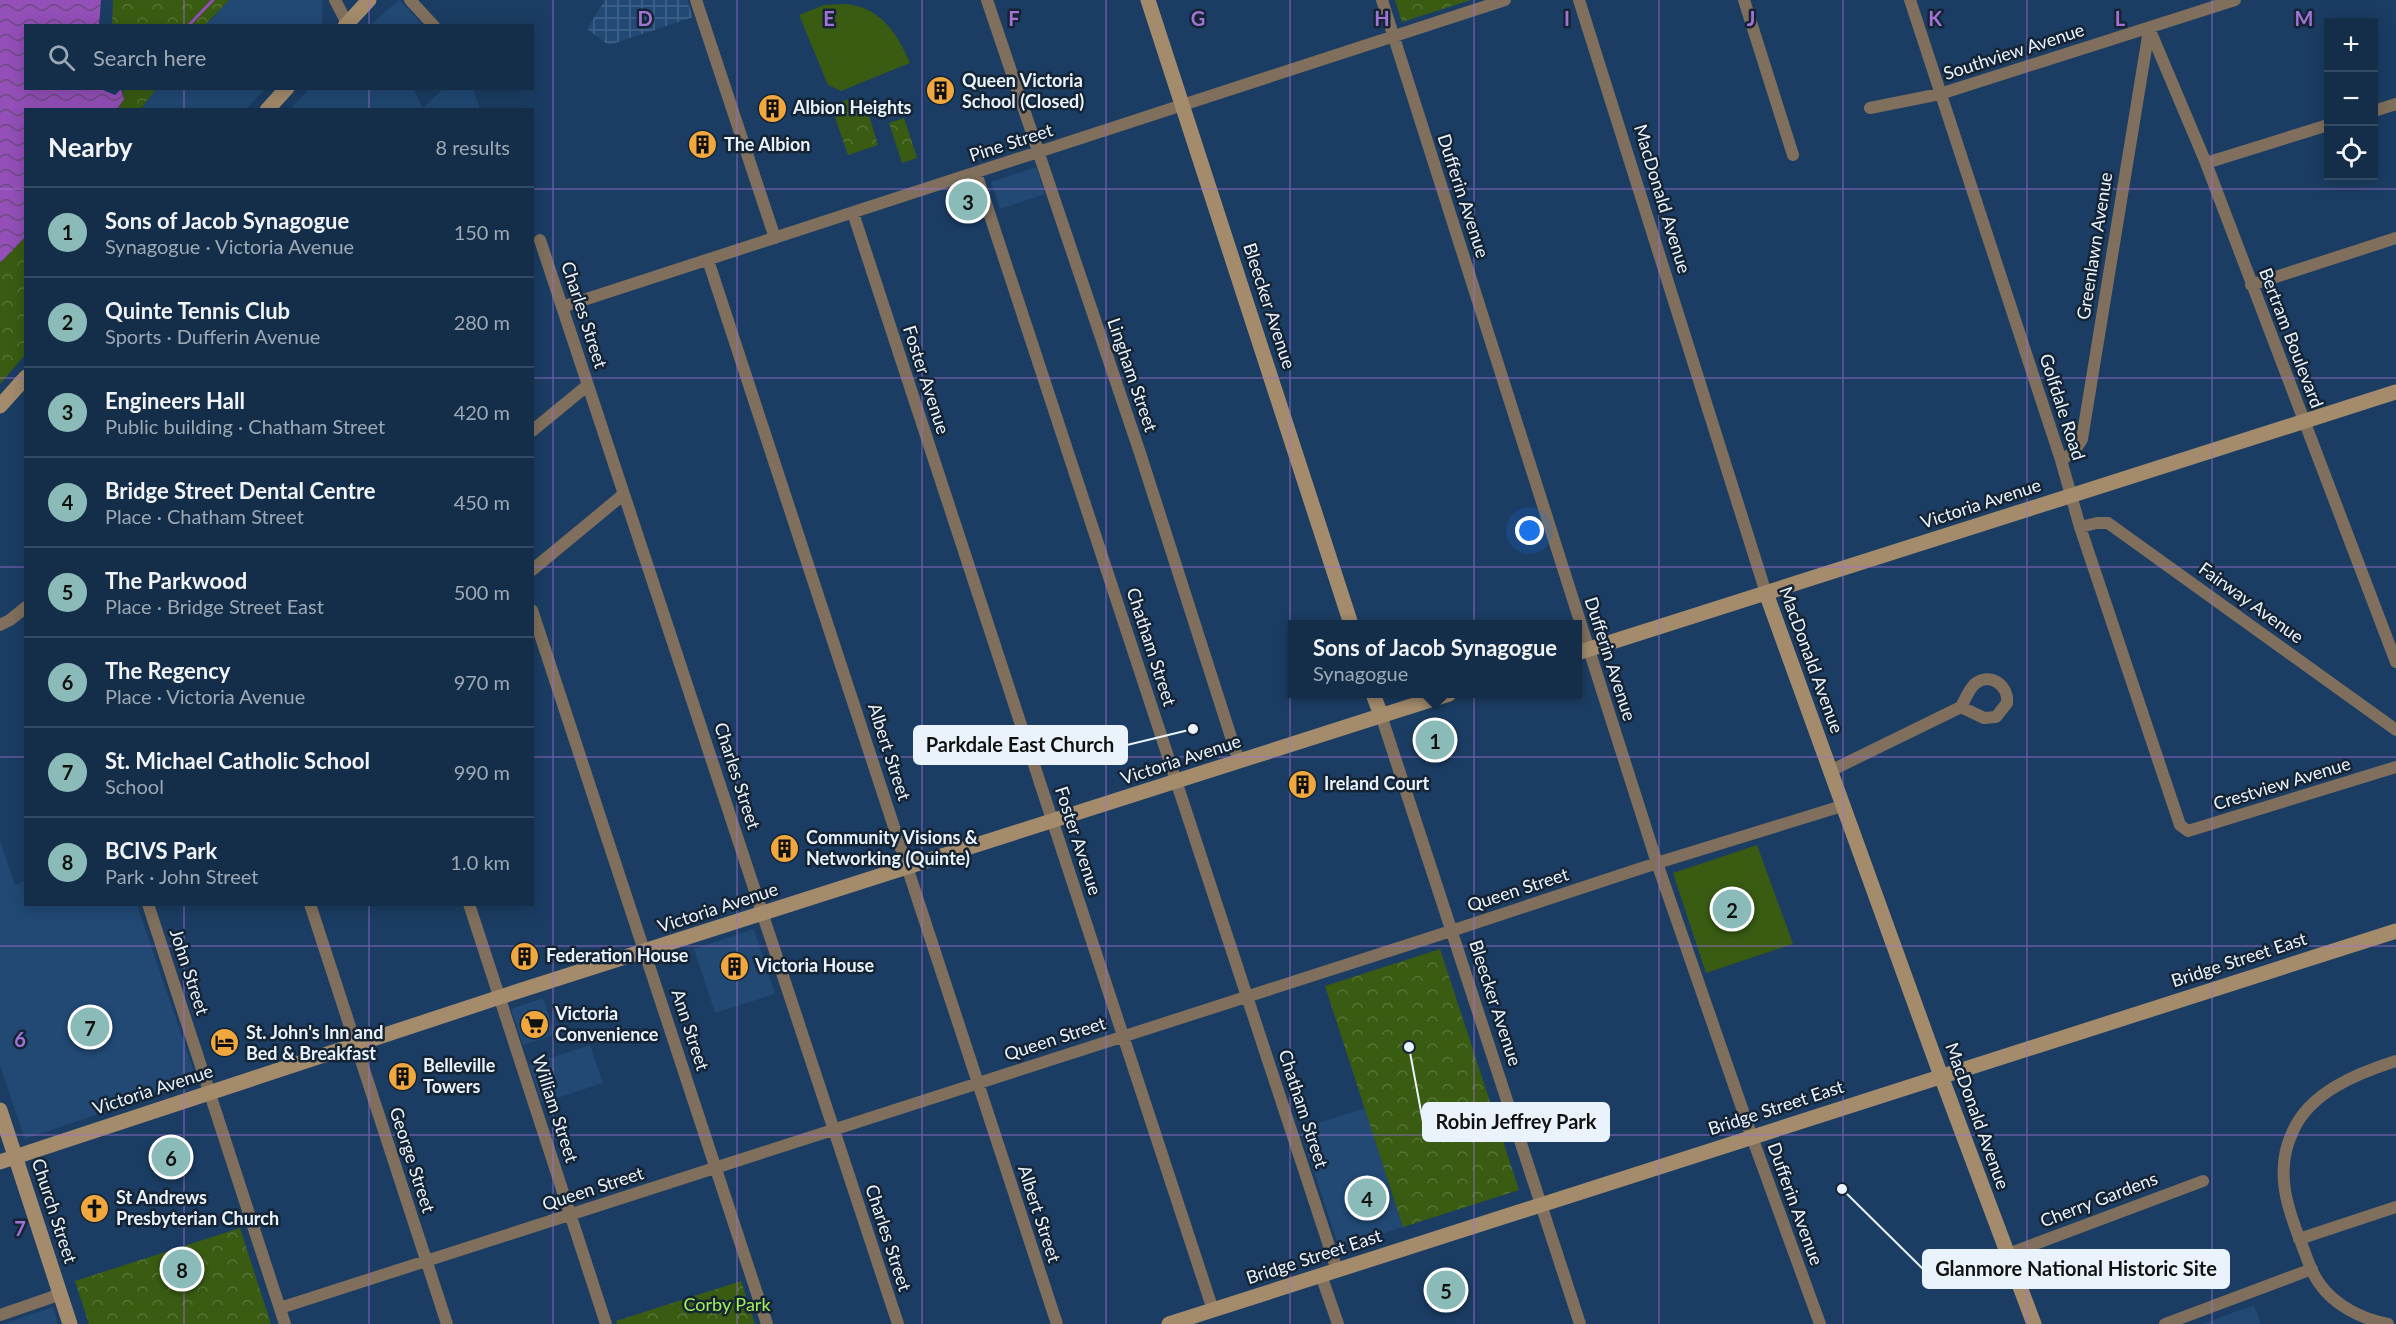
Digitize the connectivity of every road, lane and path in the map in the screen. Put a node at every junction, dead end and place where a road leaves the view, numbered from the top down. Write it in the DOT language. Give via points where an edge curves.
graph roads {
  1 [pos="335,0"];
  2 [pos="369,0"];
  3 [pos="410,0"];
  4 [pos="696,0"];
  5 [pos="987,0"];
  6 [pos="1149,0"];
  7 [pos="1382,0"];
  8 [pos="1505,0"];
  9 [pos="1579,0"];
  10 [pos="1743,0"];
  11 [pos="1910,0"];
  12 [pos="2235,0"];
  13 [pos="345,24"];
  14 [pos="347,24"];
  15 [pos="432,24"];
  16 [pos="2149,28"];
  17 [pos="1393,38"];
  18 [pos="284,90"];
  19 [pos="1940,94"];
  20 [pos="2396,104"];
  21 [pos="1184,106"];
  22 [pos="269,108"];
  23 [pos="1870,108"];
  24 [pos="2378,109"];
  25 [pos="2325,126"];
  26 [pos="1038,153"];
  27 [pos="1793,155"];
  28 [pos="2206,163"];
  29 [pos="976,173"];
  30 [pos="853,213"];
  31 [pos="775,238"];
  32 [pos="2396,238"];
  33 [pos="540,240"];
  34 [pos="708,260"];
  35 [pos="2251,285"];
  36 [pos="562,308"];
  37 [pos="24,379"];
  38 [pos="588,385"];
  39 [pos="2396,392"];
  40 [pos="0,406"];
  41 [pos="2302,420"];
  42 [pos="534,429"];
  43 [pos="2061,460"];
  44 [pos="624,494"];
  45 [pos="2070,496"];
  46 [pos="2080,527"];
  47 [pos="534,568"];
  48 [pos="1766,593"];
  49 [pos="24,609"];
  50 [pos="534,616"];
  51 [pos="1350,620"];
  52 [pos="1573,620"];
  53 [pos="5,623"];
  54 [pos="1583,651"];
  55 [pos="2396,662"];
  56 [pos="1375,698"];
  57 [pos="1433,698"];
  58 [pos="1961,707"];
  59 [pos="1380,715"];
  60 [pos="2396,730"];
  61 [pos="1239,762"];
  62 [pos="2396,767"];
  63 [pos="1830,771"];
  64 [pos="1176,782"];
  65 [pos="1842,806"];
  66 [pos="1053,822"];
  67 [pos="2180,825"];
  68 [pos="1657,863"];
  69 [pos="908,868"];
  70 [pos="149,906"];
  71 [pos="311,906"];
  72 [pos="470,906"];
  73 [pos="763,914"];
  74 [pos="1451,931"];
  75 [pos="2396,931"];
  76 [pos="646,952"];
  77 [pos="1247,996"];
  78 [pos="500,998"];
  79 [pos="1123,1036"];
  80 [pos="356,1044"];
  81 [pos="2396,1061"];
  82 [pos="1941,1076"];
  83 [pos="976,1083"];
  84 [pos="210,1092"];
  85 [pos="0,1110"];
  86 [pos="834,1129"];
  87 [pos="1752,1137"];
  88 [pos="16,1157"];
  89 [pos="0,1162"];
  90 [pos="716,1168"];
  91 [pos="2203,1181"];
  92 [pos="1540,1204"];
  93 [pos="2396,1207"];
  94 [pos="571,1215"];
  95 [pos="2300,1239"];
  96 [pos="2008,1254"];
  97 [pos="426,1262"];
  98 [pos="1337,1269"];
  99 [pos="2312,1269"];
  100 [pos="1321,1275"];
  101 [pos="61,1294"];
  102 [pos="280,1308"];
  103 [pos="1213,1310"];
  104 [pos="0,1315"];
  105 [pos="1192,1321"];
  106 [pos="70,1324"];
  107 [pos="285,1324"];
  108 [pos="447,1324"];
  109 [pos="606,1324"];
  110 [pos="767,1324"];
  111 [pos="898,1324"];
  112 [pos="1057,1324"];
  113 [pos="1169,1324"];
  114 [pos="1338,1324"];
  115 [pos="1580,1324"];
  116 [pos="1820,1324"];
  117 [pos="2034,1324"];
  118 [pos="2165,1324"];
  119 [pos="2388,1324"];
  1 -- 13 [label="street"];
  2 -- 14 [label="street"];
  3 -- 15 [label="street"];
  4 -- 31 [label="street"];
  5 -- 26 [label="street, Lingham Street"];
  6 -- 21 [label="street, Bleecker Avenue"];
  7 -- 17 [label="street, Dufferin Avenue"];
  8 -- 17 [label="street, Pine Street"];
  9 -- 48 [label="street, MacDonald Avenue"];
  10 -- 27 [label="street"];
  11 -- 19 [label="street, Golfdale Road"];
  12 -- 16 [label="street, Southview Avenue"];
  16 -- 19 [label="street, Southview Avenue"];
  16 -- 28 [label="street, Bertram Boulevard"];
  16 -- 43 [label="street, Greenlawn Avenue" via="2082,439 2074,452"];
  17 -- 21 [label="street, Pine Street"];
  17 -- 52 [label="street, Dufferin Avenue"];
  18 -- 22 [label="street"];
  19 -- 23 [label="street, Southview Avenue"];
  19 -- 43 [label="street, Golfdale Road"];
  20 -- 24 [label="street"];
  21 -- 26 [label="street, Pine Street"];
  21 -- 51 [label="street, Bleecker Avenue"];
  25 -- 28 [label="street"];
  26 -- 29 [label="street, Pine Street"];
  26 -- 61 [label="street, Lingham Street"];
  28 -- 35 [label="street, Bertram Boulevard"];
  29 -- 30 [label="street, Pine Street"];
  29 -- 64 [label="street, Chatham Street"];
  30 -- 31 [label="street, Pine Street"];
  30 -- 66 [label="street, Foster Avenue"];
  31 -- 34 [label="street, Pine Street"];
  32 -- 35 [label="street"];
  33 -- 36 [label="street, Charles Street"];
  34 -- 36 [label="street, Pine Street"];
  34 -- 69 [label="street, Albert Street"];
  35 -- 41 [label="street, Bertram Boulevard"];
  36 -- 38 [label="street, Charles Street"];
  37 -- 40 [label="street"];
  38 -- 42 [label="street"];
  38 -- 44 [label="street, Charles Street"];
  39 -- 41 [label="street, Victoria Avenue"];
  41 -- 45 [label="street, Victoria Avenue"];
  41 -- 55 [label="street, Bertram Boulevard"];
  43 -- 45 [label="street, Golfdale Road"];
  44 -- 47 [label="street"];
  44 -- 73 [label="street, Charles Street"];
  45 -- 46 [label="street, Golfdale Road"];
  45 -- 48 [label="street, Victoria Avenue"];
  46 -- 60 [label="street, Fairway Avenue" via="2108,523"];
  46 -- 67 [label="street, Golfdale Road"];
  48 -- 54 [label="street, Victoria Avenue"];
  48 -- 63 [label="street, MacDonald Avenue"];
  49 -- 53 [label="street"];
  50 -- 76 [label="street, Ann Street"];
  54 -- 68 [label="street, Dufferin Avenue"];
  56 -- 59 [label="street, Bleecker Avenue"];
  57 -- 59 [label="street, Victoria Avenue"];
  58 -- 63 [label="street"];
  59 -- 61 [label="street, Victoria Avenue"];
  59 -- 74 [label="street, Bleecker Avenue"];
  61 -- 64 [label="street, Victoria Avenue"];
  62 -- 67 [label="street, Crestview Avenue" via="2188,831"];
  63 -- 65 [label="street, MacDonald Avenue"];
  64 -- 66 [label="street, Victoria Avenue"];
  64 -- 77 [label="street, Chatham Street"];
  65 -- 68 [label="street, Queen Street"];
  65 -- 82 [label="street, MacDonald Avenue"];
  66 -- 69 [label="street, Victoria Avenue"];
  66 -- 79 [label="street, Foster Avenue"];
  68 -- 74 [label="street, Queen Street"];
  68 -- 87 [label="street, Dufferin Avenue"];
  69 -- 73 [label="street, Victoria Avenue"];
  69 -- 83 [label="street, Albert Street"];
  70 -- 84 [label="street, John Street"];
  71 -- 80 [label="street, George Street"];
  72 -- 78 [label="street, William Street"];
  73 -- 76 [label="street, Victoria Avenue"];
  73 -- 86 [label="street, Charles Street"];
  74 -- 77 [label="street, Queen Street"];
  74 -- 92 [label="street, Bleecker Avenue"];
  75 -- 82 [label="street, Bridge Street East"];
  76 -- 78 [label="street, Victoria Avenue"];
  76 -- 90 [label="street, Ann Street"];
  77 -- 79 [label="street, Queen Street"];
  77 -- 98 [label="street, Chatham Street"];
  78 -- 80 [label="street, Victoria Avenue"];
  78 -- 94 [label="street, William Street"];
  79 -- 83 [label="street, Queen Street"];
  79 -- 103 [label="street, Foster Avenue"];
  80 -- 84 [label="street, Victoria Avenue"];
  80 -- 97 [label="street, George Street"];
  81 -- 95 [label="street" via="2338,1084 2314,1102 2293,1130 2285,1157 2283,1187"];
  82 -- 87 [label="street, Bridge Street East"];
  82 -- 96 [label="street, MacDonald Avenue"];
  83 -- 86 [label="street, Queen Street"];
  83 -- 112 [label="street, Albert Street"];
  84 -- 88 [label="street, Victoria Avenue"];
  84 -- 102 [label="street, John Street"];
  85 -- 88 [label="street, Church Street"];
  86 -- 90 [label="street, Queen Street"];
  86 -- 111 [label="street, Charles Street"];
  87 -- 92 [label="street, Bridge Street East"];
  87 -- 116 [label="street, Dufferin Avenue"];
  88 -- 89 [label="street, Victoria Avenue"];
  88 -- 101 [label="street, Church Street"];
  90 -- 94 [label="street, Queen Street"];
  90 -- 110 [label="street, Ann Street"];
  91 -- 96 [label="street, Cherry Gardens"];
  92 -- 98 [label="street, Bridge Street East"];
  92 -- 115 [label="street, Bleecker Avenue"];
  93 -- 95 [label="street"];
  94 -- 97 [label="street, Queen Street"];
  94 -- 109 [label="street, William Street"];
  95 -- 99 [label="street"];
  96 -- 117 [label="street, MacDonald Avenue"];
  97 -- 102 [label="street, Queen Street"];
  97 -- 108 [label="street, George Street"];
  98 -- 100 [label="street, Bridge Street East"];
  99 -- 118 [label="street"];
  99 -- 119 [label="street" via="2320,1284 2347,1310"];
  100 -- 103 [label="street, Bridge Street East"];
  100 -- 114 [label="street"];
  101 -- 104 [label="street"];
  101 -- 106 [label="street, Church Street"];
  102 -- 107 [label="street, John Street"];
  103 -- 105 [label="street, Bridge Street East"];
  105 -- 113 [label="street, Bridge Street East"];
}
